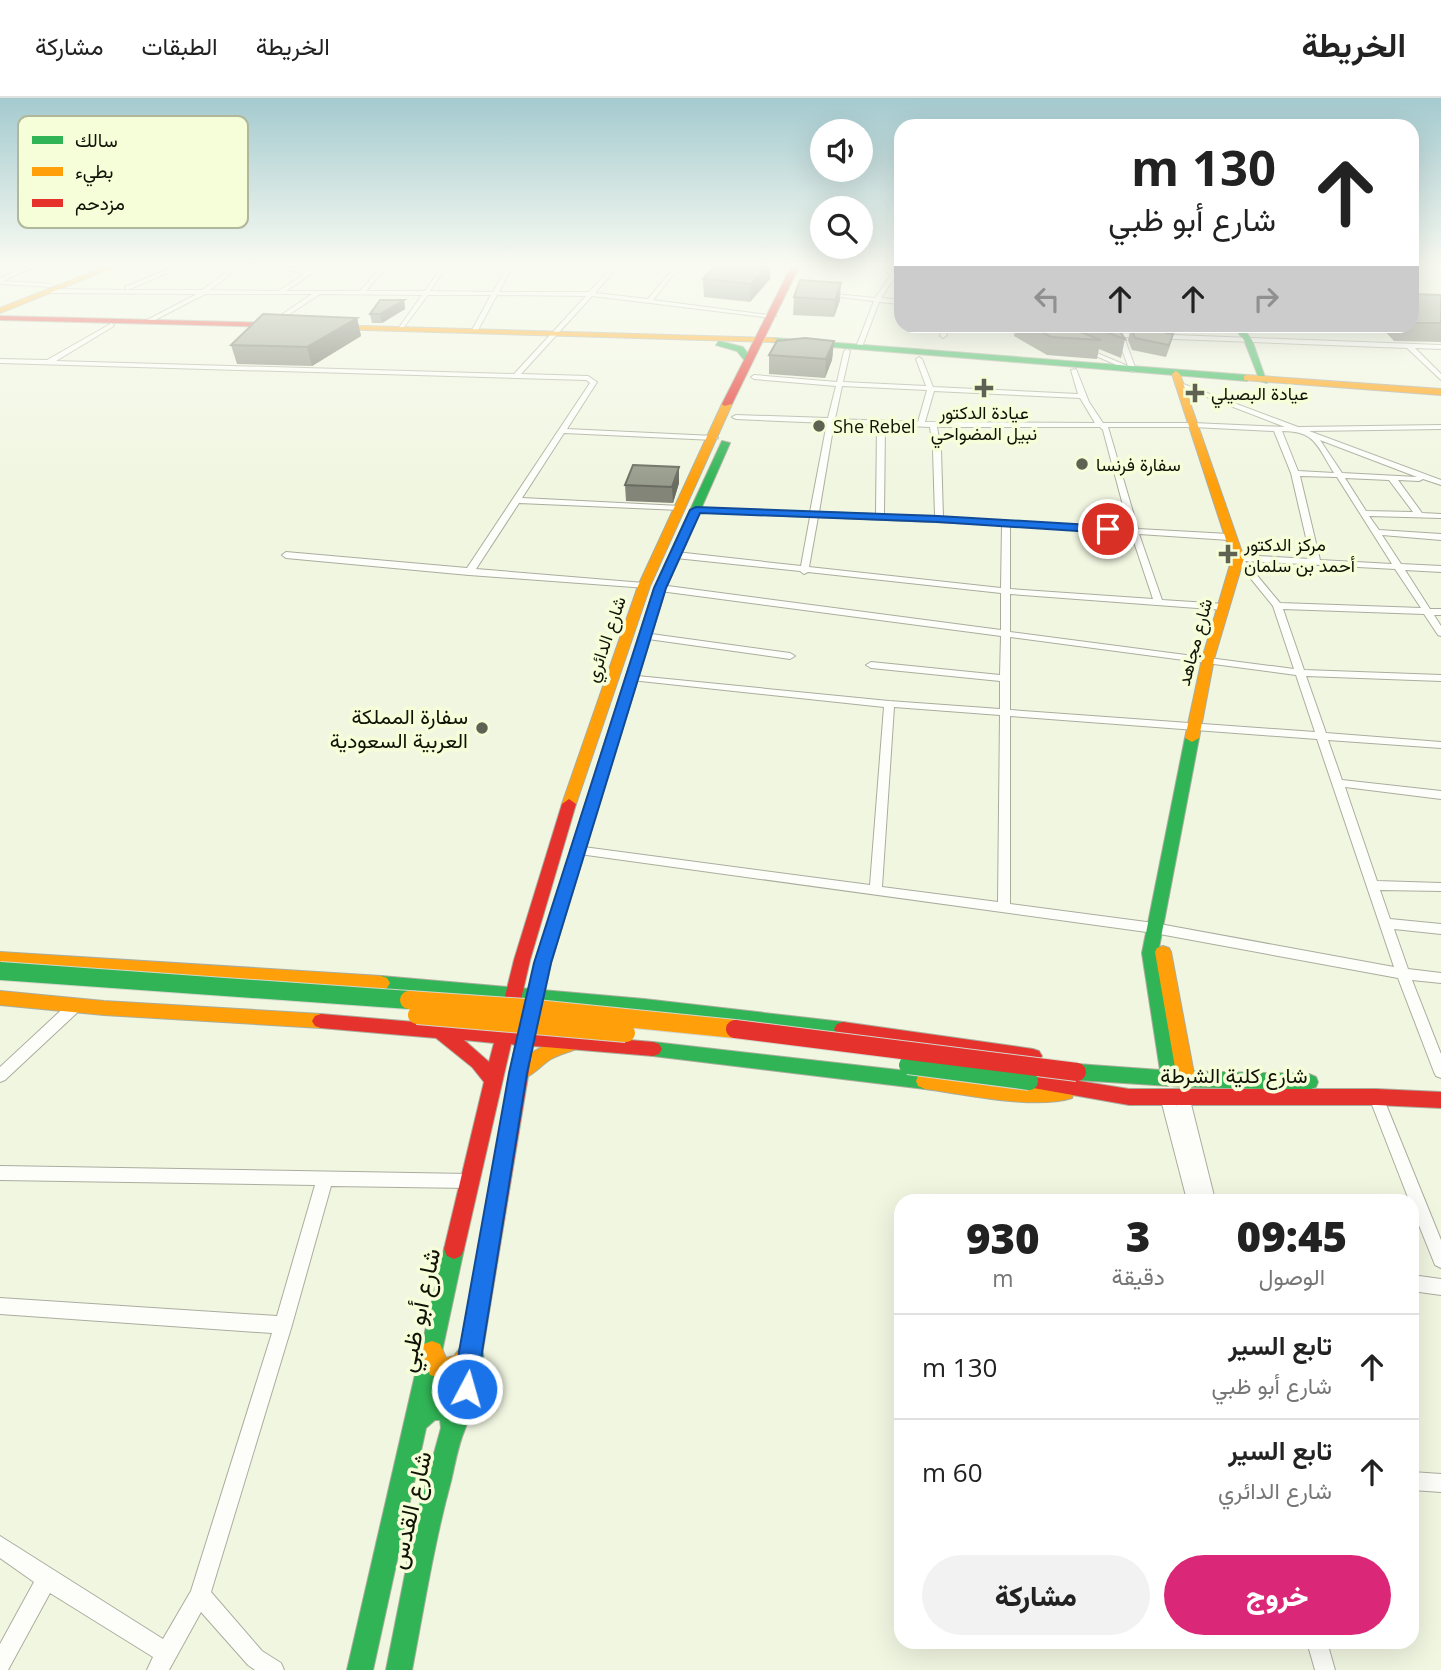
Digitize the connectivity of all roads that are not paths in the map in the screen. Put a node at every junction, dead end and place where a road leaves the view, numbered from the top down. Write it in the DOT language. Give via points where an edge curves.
graph roads {
  1 [pos="90,338"];
  2 [pos="553,338"];
  3 [pos="624,338"];
  4 [pos="706,338"];
  5 [pos="760,338"];
  6 [pos="858,338"];
  7 [pos="1122,338"];
  8 [pos="1213,338"];
  9 [pos="765,340"];
  10 [pos="1248,340"];
  11 [pos="805,345"];
  12 [pos="1409,346"];
  13 [pos="1441,347"];
  14 [pos="1082,348"];
  15 [pos="853,349"];
  16 [pos="232,359"];
  17 [pos="919,359"];
  18 [pos="0,362"];
  19 [pos="49,362"];
  20 [pos="223,367"];
  21 [pos="1074,370"];
  22 [pos="1133,370"];
  23 [pos="517,375"];
  24 [pos="754,377"];
  25 [pos="1441,378"];
  26 [pos="1177,379"];
  27 [pos="1264,381"];
  28 [pos="840,384"];
  29 [pos="931,389"];
  30 [pos="1441,394"];
  31 [pos="1083,396"];
  32 [pos="736,417"];
  33 [pos="831,420"];
  34 [pos="881,423"];
  35 [pos="921,424"];
  36 [pos="933,425"];
  37 [pos="1099,425"];
  38 [pos="1193,425"];
  39 [pos="1290,427"];
  40 [pos="1441,427"];
  41 [pos="1278,429"];
  42 [pos="564,431"];
  43 [pos="1313,436"];
  44 [pos="714,438"];
  45 [pos="1294,473"];
  46 [pos="1339,475"];
  47 [pos="1392,478"];
  48 [pos="1437,482"];
  49 [pos="516,500"];
  50 [pos="688,509"];
  51 [pos="1364,513"];
  52 [pos="815,515"];
  53 [pos="1419,515"];
  54 [pos="1441,516"];
  55 [pos="880,517"];
  56 [pos="938,519"];
  57 [pos="1006,523"];
  58 [pos="1134,531"];
  59 [pos="1376,532"];
  60 [pos="1229,537"];
  61 [pos="1441,537"];
  62 [pos="286,555"];
  63 [pos="676,555"];
  64 [pos="1238,558"];
  65 [pos="1316,561"];
  66 [pos="1398,567"];
  67 [pos="1441,569"];
  68 [pos="804,571"];
  69 [pos="470,572"];
  70 [pos="652,587"];
  71 [pos="1004,591"];
  72 [pos="1158,601"];
  73 [pos="1277,606"];
  74 [pos="1224,607"];
  75 [pos="1427,612"];
  76 [pos="1441,612"];
  77 [pos="1004,632"];
  78 [pos="1441,633"];
  79 [pos="644,636"];
  80 [pos="790,656"];
  81 [pos="1208,659"];
  82 [pos="870,665"];
  83 [pos="1302,673"];
  84 [pos="631,677"];
  85 [pos="1005,678"];
  86 [pos="1441,678"];
  87 [pos="889,704"];
  88 [pos="1003,712"];
  89 [pos="1193,728"];
  90 [pos="1320,735"];
  91 [pos="1441,745"];
  92 [pos="580,772"];
  93 [pos="601,776"];
  94 [pos="1338,783"];
  95 [pos="1441,795"];
  96 [pos="576,850"];
  97 [pos="1372,885"];
  98 [pos="1441,887"];
  99 [pos="876,889"];
  100 [pos="1004,909"];
  101 [pos="1385,923"];
  102 [pos="1154,928"];
  103 [pos="1441,929"];
  104 [pos="0,958"];
  105 [pos="522,960"];
  106 [pos="543,963"];
  107 [pos="0,971"];
  108 [pos="1403,974"];
  109 [pos="1441,978"];
  110 [pos="0,984"];
  111 [pos="429,986"];
  112 [pos="485,992"];
  113 [pos="514,994"];
  114 [pos="536,996"];
  115 [pos="0,998"];
  116 [pos="571,999"];
  117 [pos="75,1006"];
  118 [pos="644,1006"];
  119 [pos="416,1027"];
  120 [pos="438,1029"];
  121 [pos="504,1035"];
  122 [pos="526,1037"];
  123 [pos="580,1041"];
  124 [pos="637,1046"];
  125 [pos="1077,1072"];
  126 [pos="1441,1072"];
  127 [pos="518,1073"];
  128 [pos="0,1076"];
  129 [pos="1179,1078"];
  130 [pos="494,1080"];
  131 [pos="1441,1086"];
  132 [pos="1081,1091"];
  133 [pos="1174,1096"];
  134 [pos="1376,1097"];
  135 [pos="1441,1100"];
  136 [pos="0,1173"];
  137 [pos="325,1178"];
  138 [pos="469,1181"];
  139 [pos="1194,1194"];
  140 [pos="1205,1194"];
  141 [pos="1415,1194"];
  142 [pos="1419,1205"];
  143 [pos="1441,1260"];
  144 [pos="1419,1284"];
  145 [pos="1441,1287"];
  146 [pos="0,1306"];
  147 [pos="283,1325"];
  148 [pos="432,1352"];
  149 [pos="471,1352"];
  150 [pos="416,1421"];
  151 [pos="453,1428"];
  152 [pos="1419,1481"];
  153 [pos="1441,1483"];
  154 [pos="0,1546"];
  155 [pos="47,1579"];
  156 [pos="200,1595"];
  157 [pos="1319,1649"];
  158 [pos="161,1661"];
  159 [pos="0,1664"];
  160 [pos="274,1670"];
  161 [pos="360,1670"];
  162 [pos="399,1670"];
  163 [pos="1325,1670"];
  1 -- 19 [label="street"];
  2 -- 23 [label="street"];
  3 -- 9 [label="main road" via="717,343 747,354"];
  4 -- 9 [label="main road"];
  5 -- 9 [label="street"];
  6 -- 15 [label="street"];
  7 -- 22 [label="street"];
  8 -- 10 [label="street"];
  9 -- 11 [label="main road"];
  9 -- 11 [label="main road" via="786,349"];
  9 -- 24 [label="main road, شارع الدائري"];
  9 -- 44 [label="main road, شارع الدائري"];
  10 -- 12 [label="street"];
  10 -- 27 [label="main road"];
  11 -- 15 [label="main road"];
  12 -- 13 [label="street"];
  12 -- 25 [label="street"];
  14 -- 22 [label="street"];
  15 -- 17 [label="main road"];
  15 -- 22 [label="main road"];
  15 -- 28 [label="street"];
  16 -- 20 [label="street"];
  17 -- 21 [label="main road"];
  17 -- 29 [label="street"];
  18 -- 19 [label="street"];
  19 -- 20 [label="street"];
  20 -- 23 [label="street"];
  21 -- 26 [label="main road"];
  21 -- 31 [label="street"];
  22 -- 26 [label="main road"];
  23 -- 42 [label="street" via="594,382"];
  24 -- 28 [label="street"];
  24 -- 32 [label="main road, شارع الدائري"];
  26 -- 27 [label="main road"];
  26 -- 30 [label="main road"];
  26 -- 38 [label="main road"];
  26 -- 39 [label="street"];
  27 -- 30 [label="main road"];
  28 -- 29 [label="street"];
  28 -- 33 [label="street"];
  29 -- 31 [label="street"];
  29 -- 35 [label="street"];
  31 -- 37 [label="street"];
  32 -- 33 [label="street"];
  32 -- 50 [label="main road, شارع الدائري"];
  33 -- 34 [label="street"];
  33 -- 52 [label="street"];
  34 -- 35 [label="street"];
  34 -- 55 [label="street"];
  35 -- 36 [label="street"];
  36 -- 37 [label="street"];
  36 -- 56 [label="street"];
  37 -- 38 [label="street"];
  37 -- 58 [label="street" via="1106,429"];
  38 -- 41 [label="street"];
  38 -- 60 [label="main road"];
  39 -- 40 [label="street"];
  39 -- 41 [label="street"];
  39 -- 43 [label="street"];
  41 -- 45 [label="street"];
  42 -- 44 [label="street"];
  42 -- 49 [label="street"];
  43 -- 46 [label="street"];
  43 -- 48 [label="street"];
  44 -- 50 [label="main road, شارع الدائري"];
  45 -- 46 [label="street"];
  45 -- 65 [label="street"];
  46 -- 47 [label="street"];
  46 -- 51 [label="street"];
  47 -- 48 [label="street"];
  47 -- 53 [label="street"];
  49 -- 50 [label="street"];
  49 -- 69 [label="street"];
  50 -- 52 [label="street"];
  50 -- 63 [label="main road, شارع الدائري"];
  50 -- 70 [label="main road, شارع الدائري"];
  51 -- 53 [label="street"];
  51 -- 59 [label="street"];
  52 -- 55 [label="street"];
  52 -- 68 [label="street"];
  53 -- 54 [label="street"];
  55 -- 56 [label="street"];
  56 -- 57 [label="street"];
  57 -- 58 [label="street"];
  57 -- 71 [label="street"];
  58 -- 60 [label="street"];
  58 -- 72 [label="street"];
  59 -- 61 [label="street"];
  59 -- 66 [label="street"];
  60 -- 64 [label="main road"];
  62 -- 69 [label="street"];
  63 -- 68 [label="street"];
  63 -- 70 [label="main road, شارع الدائري"];
  64 -- 65 [label="street"];
  64 -- 73 [label="street"];
  64 -- 74 [label="main road, شارع مجاهد"];
  65 -- 66 [label="street"];
  66 -- 67 [label="street"];
  66 -- 75 [label="street"];
  68 -- 71 [label="street"];
  69 -- 70 [label="street"];
  70 -- 77 [label="street"];
  70 -- 79 [label="main road, شارع الدائري"];
  70 -- 92 [label="main road, شارع الدائري"];
  71 -- 72 [label="street"];
  71 -- 77 [label="street"];
  72 -- 74 [label="street"];
  73 -- 75 [label="street"];
  73 -- 83 [label="street"];
  74 -- 81 [label="main road, شارع مجاهد"];
  75 -- 76 [label="street"];
  75 -- 78 [label="street"];
  77 -- 81 [label="street"];
  77 -- 85 [label="street"];
  79 -- 80 [label="street"];
  79 -- 84 [label="main road, شارع الدائري"];
  81 -- 83 [label="street"];
  81 -- 89 [label="main road, شارع مجاهد"];
  82 -- 85 [label="street"];
  83 -- 86 [label="street"];
  83 -- 90 [label="street"];
  84 -- 87 [label="street"];
  84 -- 93 [label="main road, شارع الدائري"];
  85 -- 88 [label="street"];
  87 -- 88 [label="street"];
  87 -- 99 [label="street"];
  88 -- 89 [label="street"];
  88 -- 100 [label="street"];
  89 -- 90 [label="street"];
  89 -- 102 [label="main road, شارع مجاهد"];
  90 -- 91 [label="street"];
  90 -- 94 [label="street"];
  92 -- 93 [label="main road"];
  92 -- 105 [label="main road, شارع الدائري"];
  93 -- 96 [label="main road, شارع الدائري"];
  94 -- 95 [label="street"];
  94 -- 97 [label="street"];
  96 -- 99 [label="street"];
  96 -- 106 [label="main road, شارع الدائري"];
  97 -- 98 [label="street"];
  97 -- 101 [label="street"];
  99 -- 100 [label="street"];
  100 -- 102 [label="street"];
  101 -- 103 [label="street"];
  101 -- 108 [label="street"];
  102 -- 108 [label="street"];
  102 -- 129 [label="main road, شارع مجاهد" via="1163,953"];
  104 -- 111 [label="main road"];
  105 -- 112 [label="main road"];
  105 -- 113 [label="main road, شارع أبو ظبي"];
  106 -- 114 [label="main road"];
  106 -- 116 [label="main road" via="552,990"];
  107 -- 125 [label="main road, bridge" via="526,1009 788,1035"];
  108 -- 109 [label="street"];
  108 -- 126 [label="street"];
  110 -- 132 [label="main road, شارع كلية الشرطة, bridge" via="534,1024 786,1049"];
  111 -- 112 [label="main road"];
  111 -- 119 [label="main road" via="444,995 444,1011 438,1019"];
  112 -- 113 [label="main road"];
  113 -- 114 [label="main road"];
  113 -- 121 [label="main road, شارع أبو ظبي"];
  114 -- 116 [label="main road"];
  114 -- 122 [label="main road"];
  115 -- 117 [label="main road"];
  116 -- 118 [label="main road"];
  117 -- 119 [label="main road"];
  117 -- 128 [label="street"];
  118 -- 124 [label="main road" via="627,1011 618,1029 625,1041"];
  118 -- 125 [label="main road" via="1029,1054"];
  119 -- 120 [label="main road"];
  120 -- 121 [label="main road"];
  120 -- 130 [label="main road"];
  121 -- 122 [label="main road"];
  121 -- 130 [label="main road, شارع أبو ظبي"];
  122 -- 123 [label="main road"];
  122 -- 127 [label="main road"];
  123 -- 124 [label="main road"];
  123 -- 127 [label="main road" via="546,1053"];
  124 -- 132 [label="main road" via="1027,1094"];
  125 -- 129 [label="main road, شارع كلية الشرطة"];
  127 -- 149 [label="main road, شارع القدس"];
  129 -- 131 [label="main road, شارع كلية الشرطة"];
  130 -- 138 [label="main road, شارع أبو ظبي"];
  132 -- 133 [label="main road, شارع كلية الشرطة"];
  133 -- 134 [label="main road, شارع كلية الشرطة"];
  133 -- 139 [label="street"];
  133 -- 140 [label="street"];
  134 -- 135 [label="main road, شارع كلية الشرطة"];
  134 -- 141 [label="street"];
  136 -- 137 [label="street"];
  137 -- 138 [label="street"];
  137 -- 147 [label="street"];
  138 -- 148 [label="main road, شارع أبو ظبي"];
  142 -- 143 [label="street"];
  144 -- 145 [label="street"];
  146 -- 147 [label="street"];
  147 -- 156 [label="street"];
  148 -- 149 [label="main road" via="438,1367 446,1370 461,1366"];
  148 -- 150 [label="main road, شارع أبو ظبي"];
  149 -- 151 [label="main road, شارع القدس" via="467,1389"];
  150 -- 151 [label="main road" via="433,1407 443,1407 450,1410"];
  150 -- 161 [label="main road, شارع أبو ظبي"];
  151 -- 162 [label="main road, شارع القدس" via="428,1520"];
  152 -- 153 [label="street"];
  154 -- 155 [label="street"];
  155 -- 158 [label="street"];
  155 -- 159 [label="street"];
  156 -- 158 [label="street"];
  156 -- 160 [label="street" via="255,1658"];
  157 -- 163 [label="street"];
}
